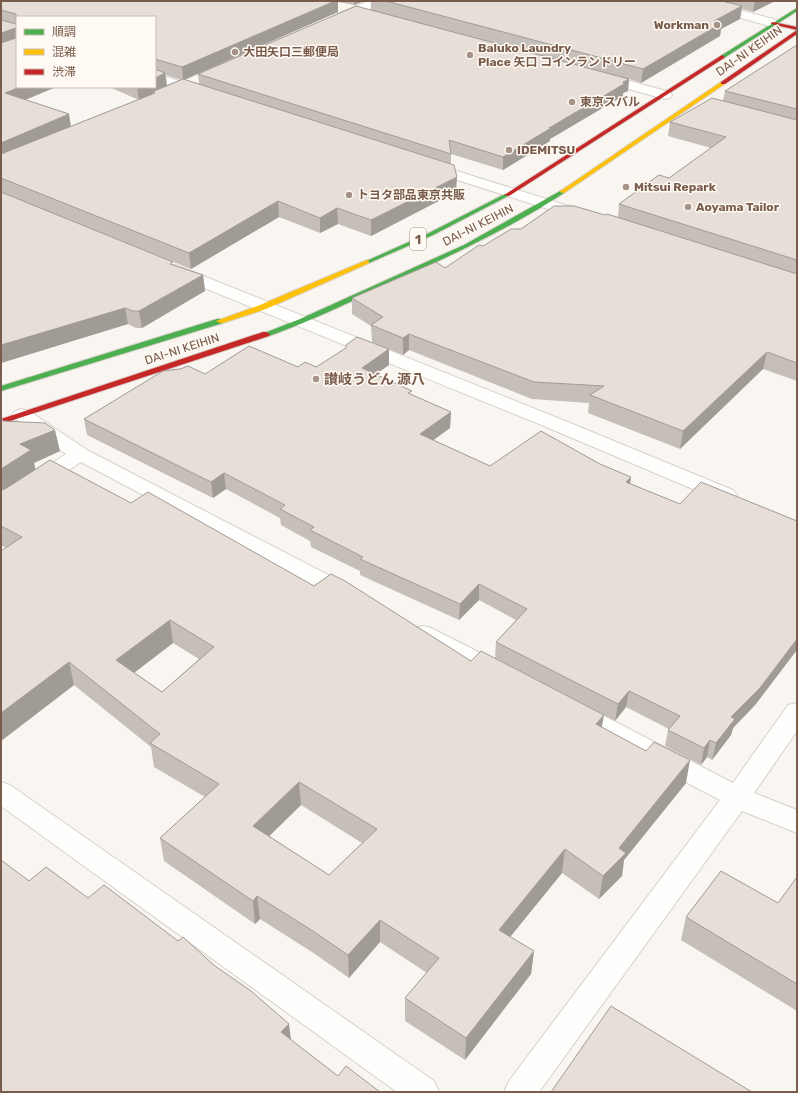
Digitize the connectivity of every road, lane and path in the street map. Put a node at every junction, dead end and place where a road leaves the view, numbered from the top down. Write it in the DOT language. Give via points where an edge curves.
graph roads {
  1 [pos="378,1"];
  2 [pos="692,1"];
  3 [pos="336,7"];
  4 [pos="797,9"];
  5 [pos="356,11"];
  6 [pos="371,15"];
  7 [pos="772,23"];
  8 [pos="327,24"];
  9 [pos="797,30"];
  10 [pos="587,74"];
  11 [pos="156,77"];
  12 [pos="198,80"];
  13 [pos="184,87"];
  14 [pos="664,95"];
  15 [pos="162,96"];
  16 [pos="214,96"];
  17 [pos="695,103"];
  18 [pos="706,106"];
  19 [pos="416,162"];
  20 [pos="510,193"];
  21 [pos="545,203"];
  22 [pos="593,219"];
  23 [pos="161,264"];
  24 [pos="263,306"];
  25 [pos="303,321"];
  26 [pos="1,389"];
  27 [pos="22,415"];
  28 [pos="1,422"];
  29 [pos="80,454"];
  30 [pos="740,500"];
  31 [pos="1,505"];
  32 [pos="368,605"];
  33 [pos="403,623"];
  34 [pos="515,682"];
  35 [pos="557,704"];
  36 [pos="797,712"];
  37 [pos="1,792"];
  38 [pos="737,797"];
  39 [pos="797,822"];
  40 [pos="423,1092"];
  41 [pos="520,1092"];
  1 -- 5 [label="street"];
  2 -- 7 [label="street"];
  3 -- 5 [label="street"];
  4 -- 7 [label="main road, DAI-NI KEIHIN / 1"];
  5 -- 6 [label="street"];
  5 -- 8 [label="street"];
  7 -- 9 [label="main road"];
  7 -- 14 [label="main road, DAI-NI KEIHIN / 1"];
  9 -- 17 [label="main road, DAI-NI KEIHIN / 1"];
  10 -- 14 [label="street"];
  11 -- 13 [label="street"];
  12 -- 13 [label="street"];
  13 -- 15 [label="street"];
  13 -- 16 [label="street"];
  14 -- 20 [label="main road, DAI-NI KEIHIN / 1"];
  17 -- 18 [label="main road"];
  17 -- 21 [label="main road, DAI-NI KEIHIN / 1"];
  19 -- 20 [label="street"];
  20 -- 21 [label="street"];
  20 -- 24 [label="main road, DAI-NI KEIHIN / 1" via="431,234"];
  21 -- 22 [label="street"];
  21 -- 25 [label="main road, DAI-NI KEIHIN / 1" via="466,246"];
  23 -- 24 [label="street"];
  24 -- 25 [label="street"];
  24 -- 26 [label="main road, DAI-NI KEIHIN / 1"];
  25 -- 27 [label="main road, DAI-NI KEIHIN / 1"];
  25 -- 30 [label="street"];
  27 -- 28 [label="main road, DAI-NI KEIHIN / 1"];
  27 -- 29 [label="street"];
  29 -- 31 [label="street"];
  29 -- 32 [label="street"];
  33 -- 34 [label="street"];
  35 -- 38 [label="street"];
  36 -- 38 [label="street"];
  37 -- 40 [label="street"];
  38 -- 39 [label="street"];
  38 -- 41 [label="street"];
}
